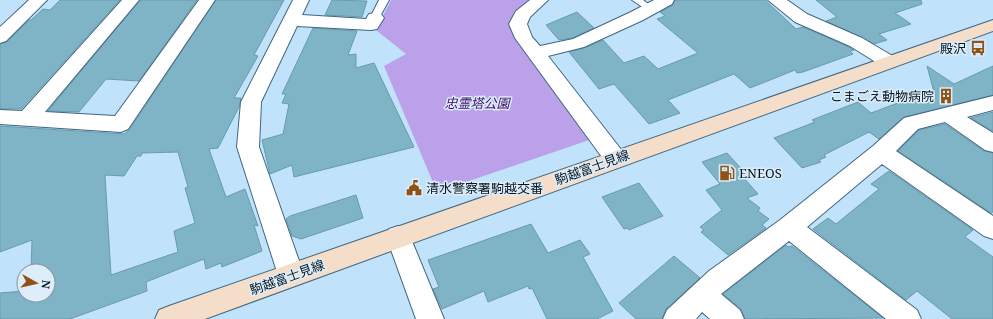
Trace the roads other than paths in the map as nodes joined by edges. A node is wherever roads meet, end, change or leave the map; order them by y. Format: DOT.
graph roads {
  1 [pos="39,0"];
  2 [pos="130,0"];
  3 [pos="207,0"];
  4 [pos="301,0"];
  5 [pos="384,0"];
  6 [pos="540,0"];
  7 [pos="666,0"];
  8 [pos="776,0"];
  9 [pos="643,4"];
  10 [pos="376,18"];
  11 [pos="290,20"];
  12 [pos="993,25"];
  13 [pos="0,37"];
  14 [pos="535,53"];
  15 [pos="889,62"];
  16 [pos="993,103"];
  17 [pos="948,114"];
  18 [pos="0,117"];
  19 [pos="28,118"];
  20 [pos="993,144"];
  21 [pos="881,152"];
  22 [pos="615,158"];
  23 [pos="789,227"];
  24 [pos="993,229"];
  25 [pos="398,236"];
  26 [pos="291,275"];
  27 [pos="702,295"];
  28 [pos="176,318"];
  29 [pos="430,319"];
  30 [pos="677,319"];
  31 [pos="730,319"];
  32 [pos="907,319"];
  1 -- 13 [label="street"];
  2 -- 19 [label="street"];
  3 -- 19 [label="street"];
  4 -- 11 [label="street"];
  5 -- 10 [label="lane"];
  6 -- 14 [label="street"];
  7 -- 9 [label="street"];
  8 -- 15 [label="street"];
  9 -- 14 [label="street"];
  10 -- 11 [label="street"];
  11 -- 26 [label="street"];
  12 -- 15 [label="main road, 駒越富士見線"];
  14 -- 22 [label="street"];
  15 -- 22 [label="main road, 駒越富士見線"];
  16 -- 17 [label="street"];
  17 -- 20 [label="street"];
  17 -- 21 [label="street"];
  18 -- 19 [label="street"];
  21 -- 23 [label="street"];
  21 -- 24 [label="street"];
  22 -- 25 [label="main road, 駒越富士見線"];
  23 -- 27 [label="street"];
  23 -- 32 [label="street"];
  25 -- 26 [label="main road, 駒越富士見線"];
  25 -- 29 [label="street"];
  26 -- 28 [label="main road, 駒越富士見線"];
  27 -- 30 [label="street"];
  27 -- 31 [label="street"];
}
